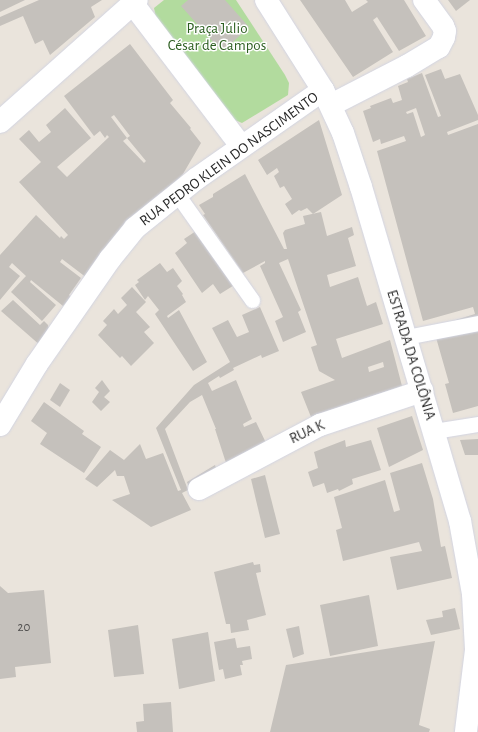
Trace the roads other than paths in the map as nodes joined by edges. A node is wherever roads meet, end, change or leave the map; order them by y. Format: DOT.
graph roads {
  1 [pos="266,0"];
  2 [pos="424,0"];
  3 [pos="135,2"];
  4 [pos="327,98"];
  5 [pos="0,122"];
  6 [pos="241,146"];
  7 [pos="177,194"];
  8 [pos="252,300"];
  9 [pos="478,323"];
  10 [pos="406,337"];
  11 [pos="422,391"];
  12 [pos="478,424"];
  13 [pos="0,425"];
  14 [pos="434,431"];
  15 [pos="199,489"];
  16 [pos="466,732"];
  1 -- 4 [label="street, ESTRADA DA COLÔNIA"];
  2 -- 4 [label="street, RUA PEDRO KLEIN DO NASCIMENTO"];
  3 -- 5 [label="street"];
  3 -- 6 [label="street"];
  4 -- 6 [label="street, RUA PEDRO KLEIN DO NASCIMENTO"];
  4 -- 10 [label="street, ESTRADA DA COLÔNIA"];
  6 -- 7 [label="street, RUA PEDRO KLEIN DO NASCIMENTO"];
  7 -- 8 [label="lane"];
  7 -- 13 [label="street, RUA PEDRO KLEIN DO NASCIMENTO"];
  9 -- 10 [label="lane"];
  10 -- 11 [label="street, ESTRADA DA COLÔNIA"];
  11 -- 14 [label="street, ESTRADA DA COLÔNIA"];
  11 -- 15 [label="street, RUA K"];
  12 -- 14 [label="lane"];
  14 -- 16 [label="street, ESTRADA DA COLÔNIA"];
}
